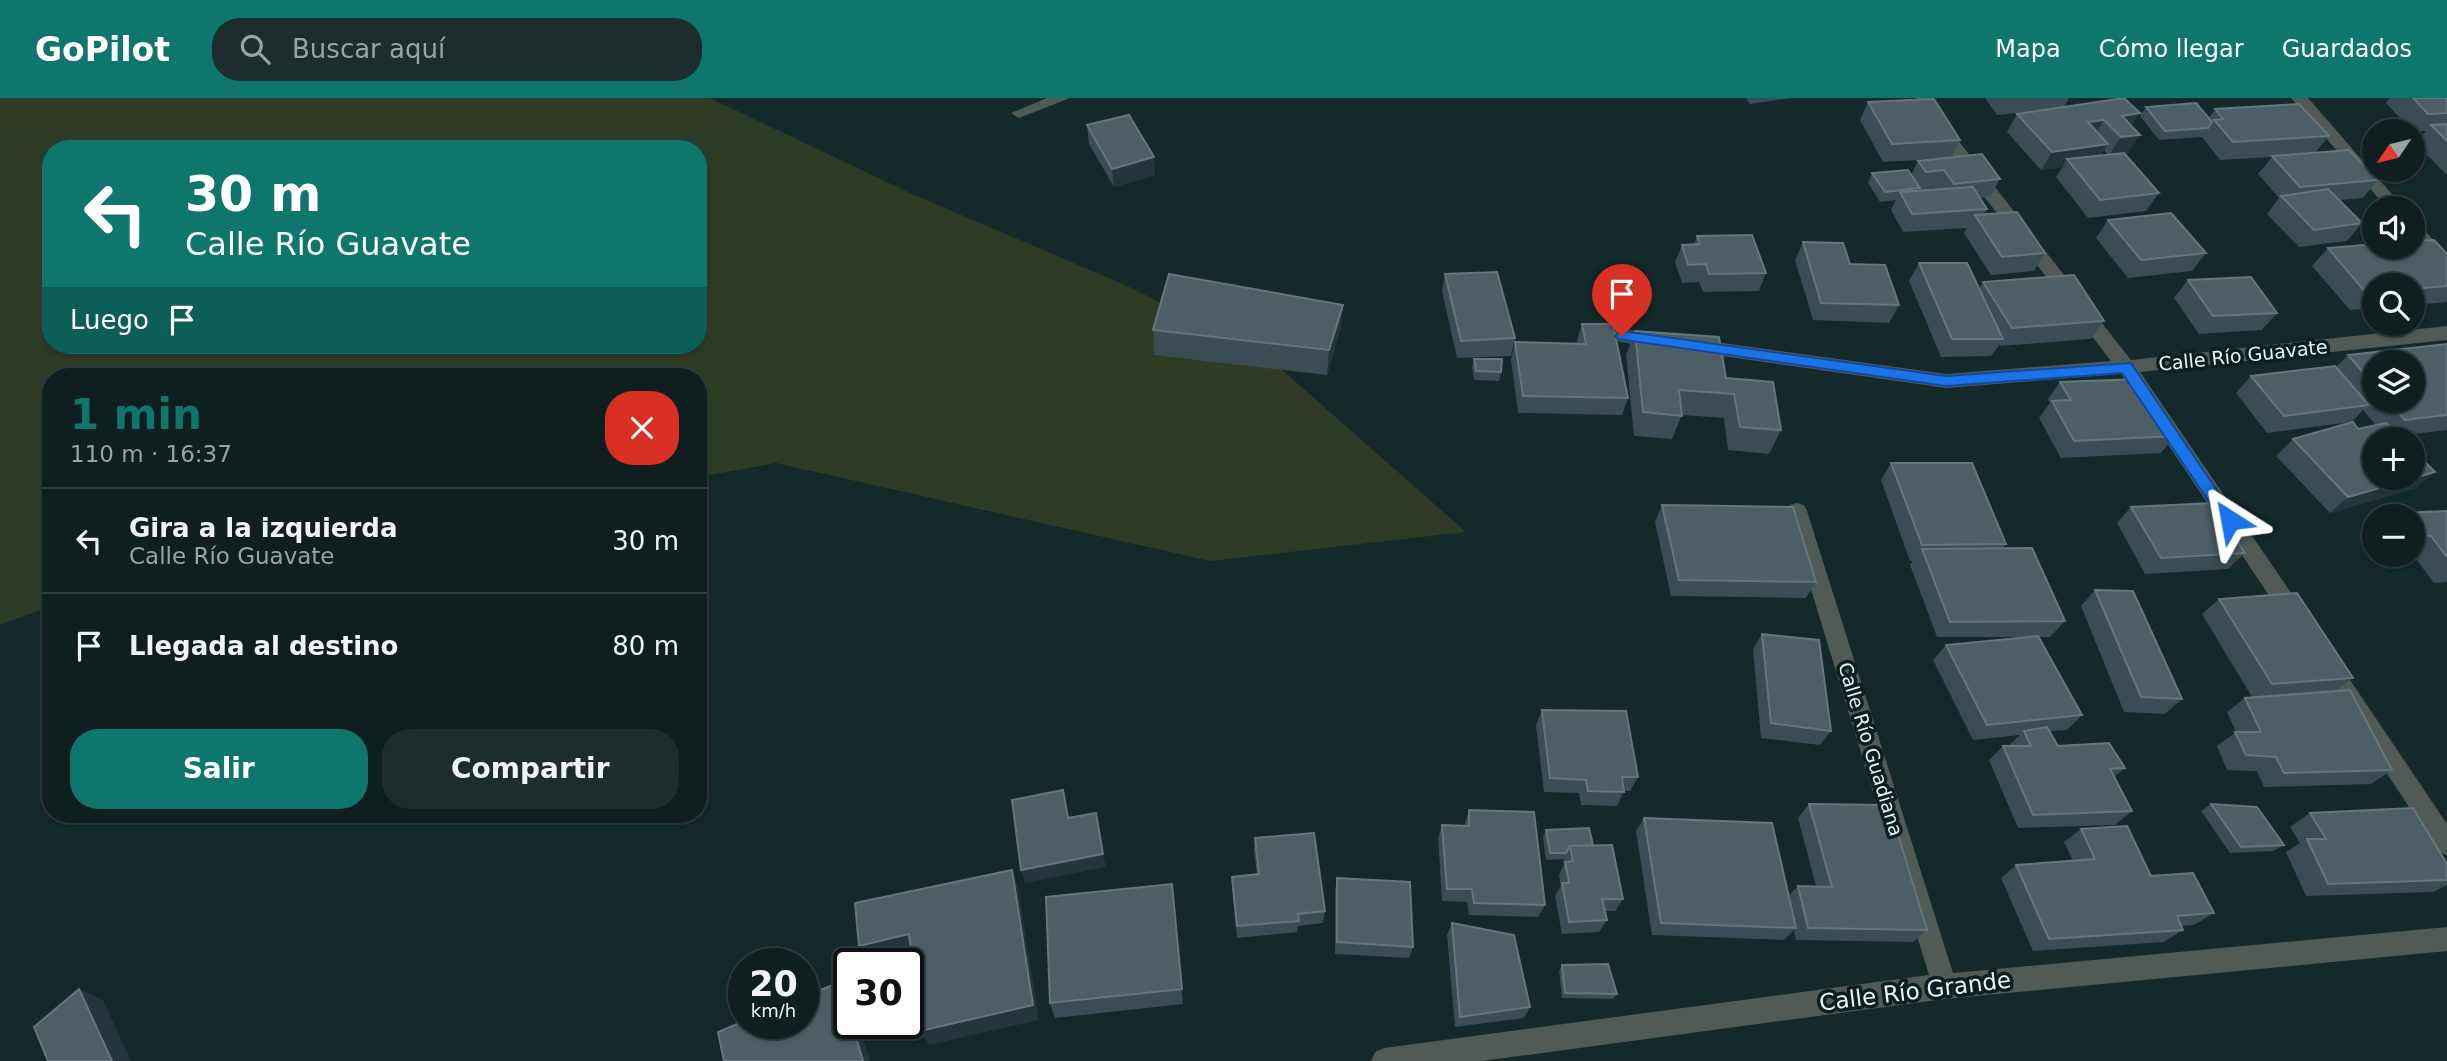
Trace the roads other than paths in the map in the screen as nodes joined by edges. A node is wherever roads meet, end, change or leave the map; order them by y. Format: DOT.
graph roads {
  1 [pos="1062,98"];
  2 [pos="1924,98"];
  3 [pos="2299,98"];
  4 [pos="1019,113"];
  5 [pos="2385,196"];
  6 [pos="2425,242"];
  7 [pos="2447,267"];
  8 [pos="2447,333"];
  9 [pos="1622,336"];
  10 [pos="2126,367"];
  11 [pos="1797,512"];
  12 [pos="2304,630"];
  13 [pos="2318,652"];
  14 [pos="2447,844"];
  15 [pos="2447,939"];
  16 [pos="1945,986"];
  17 [pos="1384,1061"];
  1 -- 4 [label="street"];
  2 -- 10 [label="street"];
  3 -- 5 [label="street"];
  6 -- 7 [label="street"];
  8 -- 10 [label="street, Calle Río Guavate"];
  9 -- 10 [label="street, Calle Río Guavate"];
  10 -- 12 [label="street"];
  11 -- 16 [label="street, Calle Río Guadiana"];
  13 -- 14 [label="street"];
  15 -- 16 [label="street, Calle Río Grande"];
  16 -- 17 [label="street, Calle Río Grande"];
}
